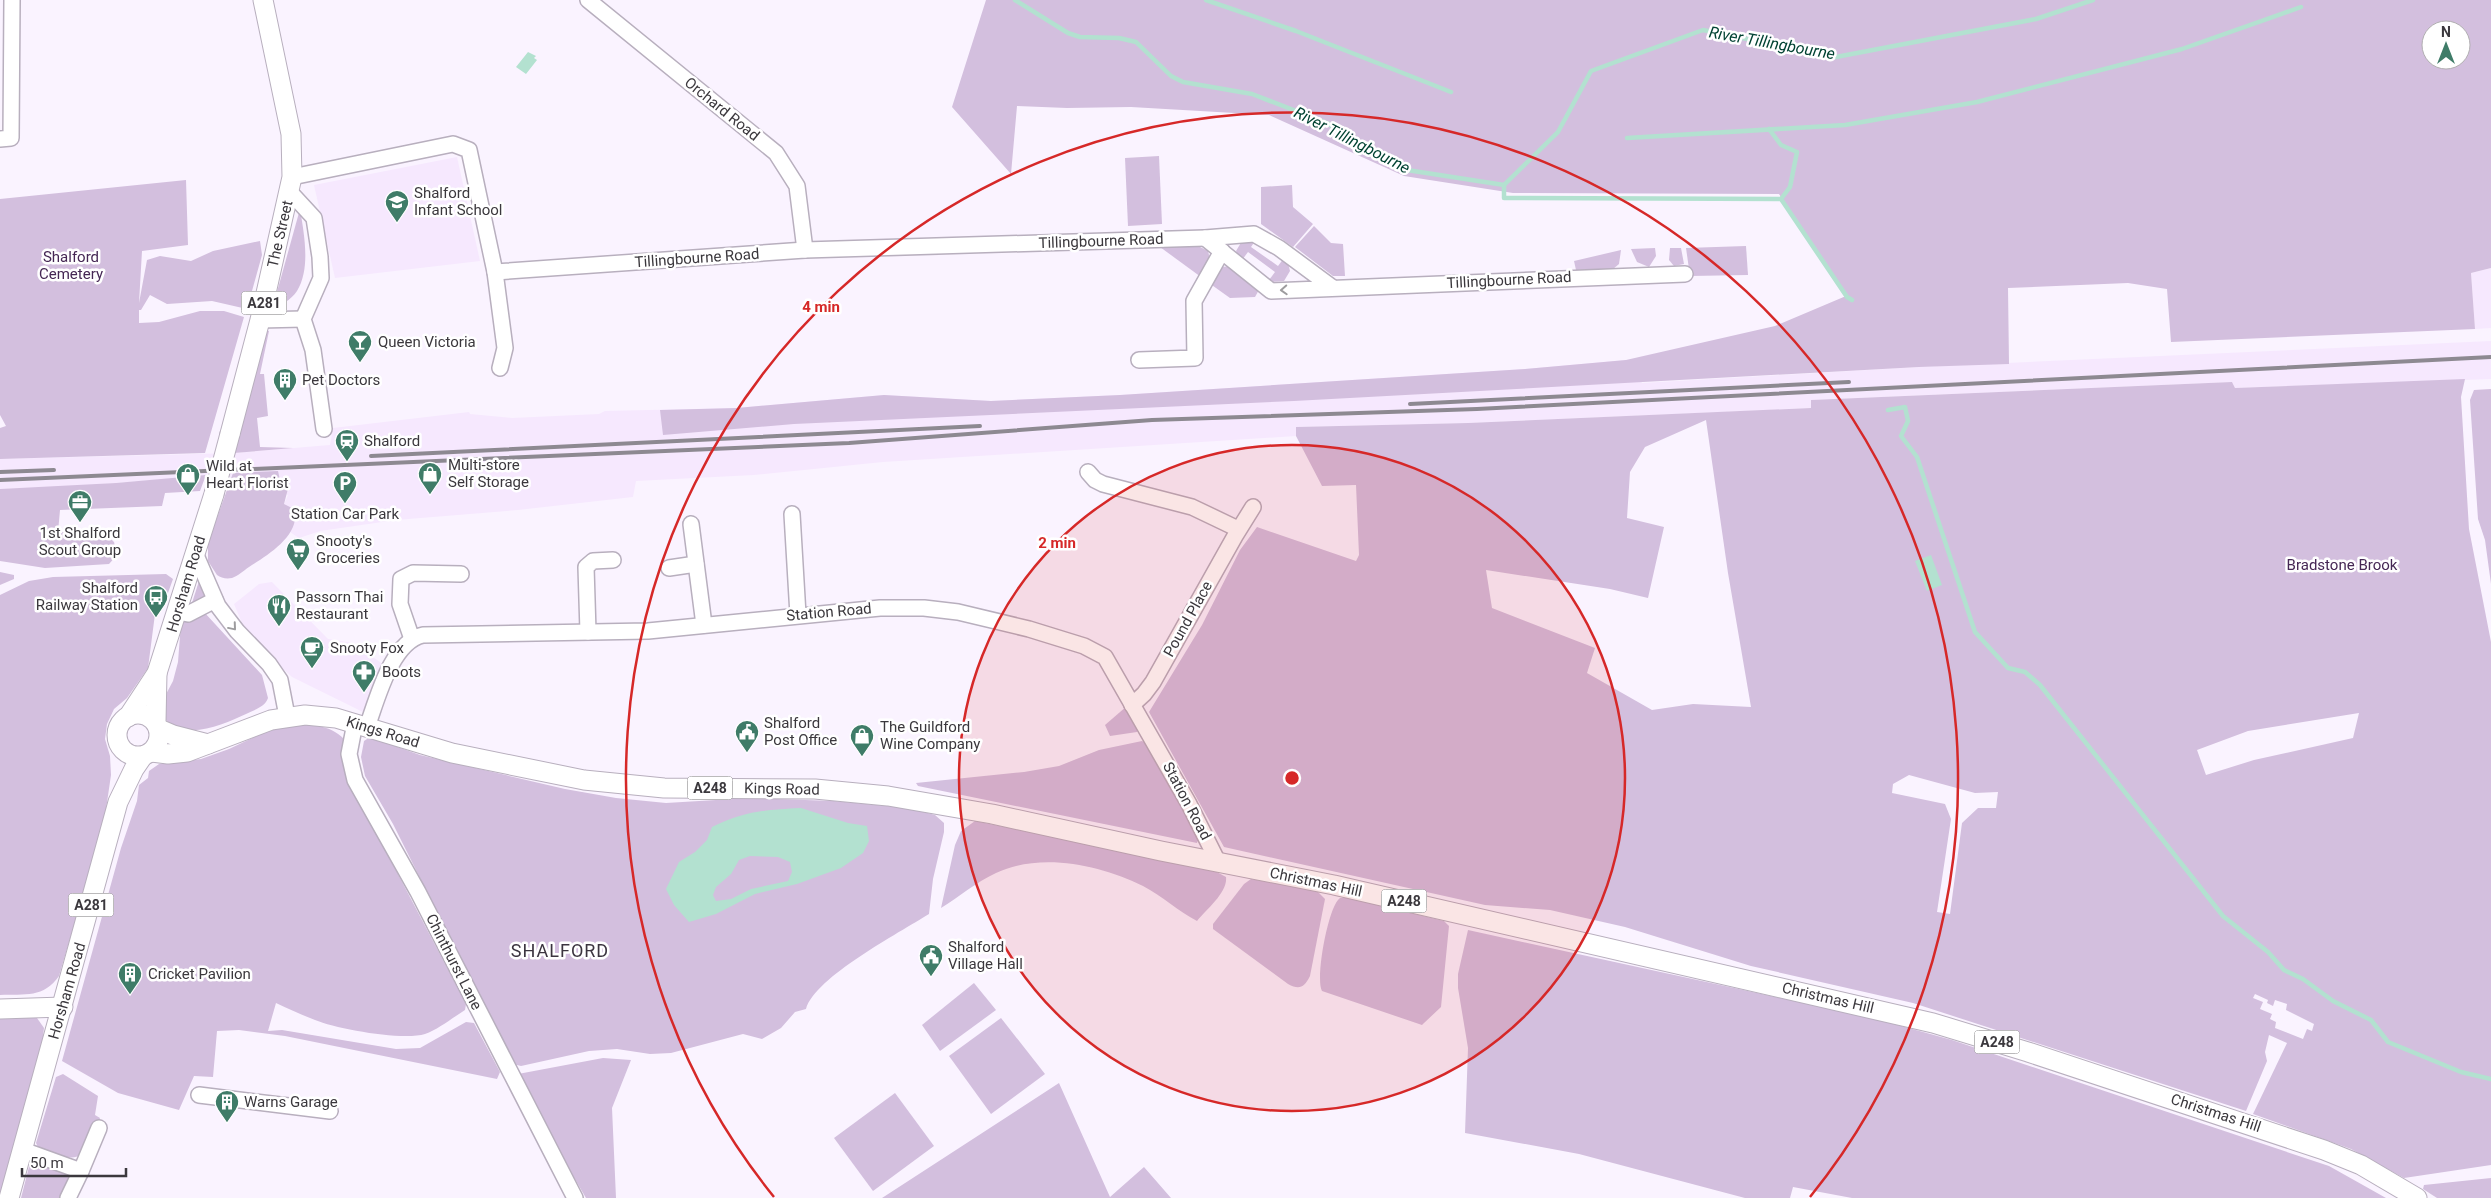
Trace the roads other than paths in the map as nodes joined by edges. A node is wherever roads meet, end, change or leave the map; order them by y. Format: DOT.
graph roads {
  1 [pos="12,0"];
  2 [pos="263,0"];
  3 [pos="588,0"];
  4 [pos="0,139"];
  5 [pos="291,185"];
  6 [pos="1205,238"];
  7 [pos="805,250"];
  8 [pos="1222,252"];
  9 [pos="495,272"];
  10 [pos="1685,274"];
  11 [pos="1332,288"];
  12 [pos="303,319"];
  13 [pos="260,320"];
  14 [pos="1140,360"];
  15 [pos="500,368"];
  16 [pos="324,429"];
  17 [pos="1088,472"];
  18 [pos="214,494"];
  19 [pos="1254,508"];
  20 [pos="792,514"];
  21 [pos="691,524"];
  22 [pos="1238,530"];
  23 [pos="195,553"];
  24 [pos="613,560"];
  25 [pos="696,564"];
  26 [pos="669,568"];
  27 [pos="461,574"];
  28 [pos="216,600"];
  29 [pos="178,612"];
  30 [pos="798,615"];
  31 [pos="704,625"];
  32 [pos="588,632"];
  33 [pos="412,639"];
  34 [pos="158,673"];
  35 [pos="1132,705"];
  36 [pos="128,716"];
  37 [pos="288,716"];
  38 [pos="361,725"];
  39 [pos="157,726"];
  40 [pos="118,742"];
  41 [pos="208,744"];
  42 [pos="147,754"];
  43 [pos="118,802"];
  44 [pos="1218,862"];
  45 [pos="63,1007"];
  46 [pos="0,1009"];
  47 [pos="199,1095"];
  48 [pos="330,1111"];
  49 [pos="99,1128"];
  50 [pos="23,1150"];
  51 [pos="81,1171"];
  52 [pos="9,1198"];
  53 [pos="68,1198"];
  54 [pos="575,1198"];
  55 [pos="2417,1198"];
  1 -- 4 [label="street"];
  2 -- 5 [label="main road, The Street / A281"];
  3 -- 7 [label="street, Orchard Road"];
  5 -- 9 [label="street"];
  5 -- 12 [label="street"];
  5 -- 13 [label="main road, The Street / A281"];
  6 -- 7 [label="street, Tillingbourne Road"];
  6 -- 8 [label="street, Tillingbourne Road"];
  6 -- 11 [label="street, Tillingbourne Road"];
  7 -- 9 [label="street, Tillingbourne Road"];
  11 -- 8 [label="street, Tillingbourne Road, one-way"];
  8 -- 14 [label="street"];
  9 -- 15 [label="street"];
  10 -- 11 [label="street, Tillingbourne Road"];
  12 -- 13 [label="street"];
  12 -- 16 [label="street"];
  13 -- 18 [label="main road, The Street / A281, bridge"];
  17 -- 22 [label="street"];
  18 -- 23 [label="main road, Horsham Road / A281"];
  19 -- 22 [label="street, Pound Place"];
  20 -- 30 [label="street"];
  21 -- 25 [label="street"];
  22 -- 35 [label="street, Pound Place"];
  23 -- 28 [label="street"];
  23 -- 29 [label="main road, Horsham Road / A281"];
  24 -- 32 [label="street"];
  25 -- 26 [label="street"];
  25 -- 31 [label="street"];
  27 -- 33 [label="street"];
  28 -- 29 [label="street"];
  28 -- 37 [label="street, one-way"];
  29 -- 34 [label="main road, Horsham Road / A281"];
  30 -- 31 [label="street, Station Road"];
  30 -- 35 [label="street, Station Road"];
  31 -- 32 [label="street, Station Road"];
  32 -- 33 [label="street, Station Road"];
  33 -- 38 [label="street"];
  34 -- 36 [label="main road, Horsham Road / A281"];
  34 -- 39 [label="main road, Horsham Road / A281"];
  35 -- 44 [label="street, Station Road"];
  36 -- 39 [label="main road"];
  36 -- 40 [label="main road"];
  37 -- 38 [label="main road, Kings Road / A248"];
  37 -- 41 [label="main road, Kings Road / A248"];
  38 -- 44 [label="main road, Kings Road / A248"];
  38 -- 54 [label="street, Chinthurst Lane"];
  39 -- 41 [label="main road"];
  39 -- 42 [label="main road"];
  40 -- 42 [label="main road"];
  40 -- 43 [label="main road, Horsham Road / A281"];
  41 -- 42 [label="main road, Kings Road / A248"];
  42 -- 43 [label="main road, Horsham Road / A281"];
  43 -- 45 [label="main road, Horsham Road / A281"];
  44 -- 55 [label="main road, Christmas Hill / A248"];
  45 -- 46 [label="main road"];
  45 -- 50 [label="main road, Horsham Road / A281"];
  47 -- 48 [label="street"];
  49 -- 51 [label="street"];
  50 -- 51 [label="street"];
  50 -- 52 [label="main road, Horsham Road / A281"];
  51 -- 53 [label="street"];
}
